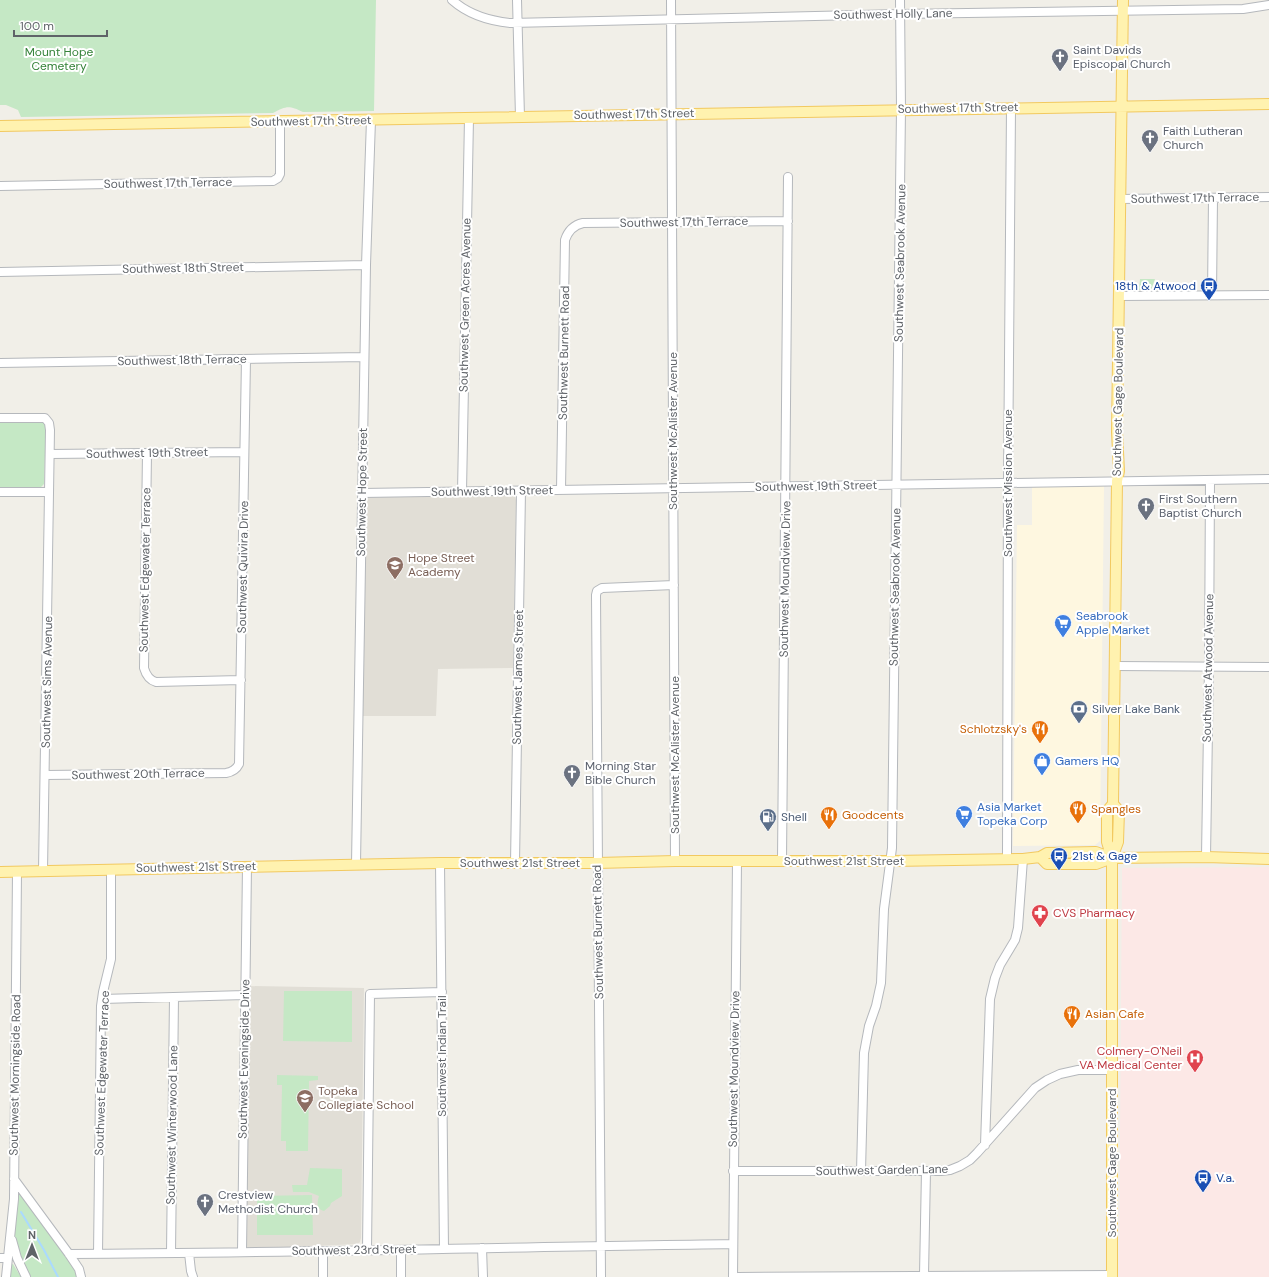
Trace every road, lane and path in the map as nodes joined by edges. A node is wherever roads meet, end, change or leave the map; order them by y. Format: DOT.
graph roads {
  1 [pos="452,0"];
  2 [pos="517,0"];
  3 [pos="671,0"];
  4 [pos="900,0"];
  5 [pos="1123,5"];
  6 [pos="1269,5"];
  7 [pos="900,14"];
  8 [pos="671,19"];
  9 [pos="517,22"];
  10 [pos="1269,104"];
  11 [pos="1122,106"];
  12 [pos="1011,108"];
  13 [pos="901,110"];
  14 [pos="672,114"];
  15 [pos="520,117"];
  16 [pos="469,118"];
  17 [pos="371,120"];
  18 [pos="280,121"];
  19 [pos="0,126"];
  20 [pos="788,177"];
  21 [pos="0,186"];
  22 [pos="1269,197"];
  23 [pos="1213,198"];
  24 [pos="1120,199"];
  25 [pos="788,220"];
  26 [pos="672,222"];
  27 [pos="581,223"];
  28 [pos="366,265"];
  29 [pos="0,272"];
  30 [pos="1269,294"];
  31 [pos="1212,295"];
  32 [pos="1119,296"];
  33 [pos="364,357"];
  34 [pos="246,359"];
  35 [pos="0,363"];
  36 [pos="0,418"];
  37 [pos="244,452"];
  38 [pos="147,453"];
  39 [pos="50,454"];
  40 [pos="1269,479"];
  41 [pos="1210,480"];
  42 [pos="1117,481"];
  43 [pos="1008,483"];
  44 [pos="896,485"];
  45 [pos="786,486"];
  46 [pos="673,488"];
  47 [pos="561,490"];
  48 [pos="521,491"];
  49 [pos="0,492"];
  50 [pos="49,492"];
  51 [pos="462,492"];
  52 [pos="362,493"];
  53 [pos="674,585"];
  54 [pos="1115,666"];
  55 [pos="1209,666"];
  56 [pos="1269,667"];
  57 [pos="241,680"];
  58 [pos="231,772"];
  59 [pos="45,776"];
  60 [pos="1206,857"];
  61 [pos="1112,858"];
  62 [pos="1006,859"];
  63 [pos="1023,859"];
  64 [pos="1269,859"];
  65 [pos="675,861"];
  66 [pos="737,861"];
  67 [pos="782,861"];
  68 [pos="891,861"];
  69 [pos="440,863"];
  70 [pos="515,863"];
  71 [pos="597,863"];
  72 [pos="356,864"];
  73 [pos="247,866"];
  74 [pos="111,869"];
  75 [pos="43,871"];
  76 [pos="0,872"];
  77 [pos="17,872"];
  78 [pos="442,992"];
  79 [pos="245,995"];
  80 [pos="174,997"];
  81 [pos="102,999"];
  82 [pos="1112,1070"];
  83 [pos="985,1145"];
  84 [pos="733,1171"];
  85 [pos="861,1171"];
  86 [pos="926,1171"];
  87 [pos="14,1179"];
  88 [pos="10,1236"];
  89 [pos="733,1244"];
  90 [pos="600,1246"];
  91 [pos="482,1248"];
  92 [pos="444,1249"];
  93 [pos="368,1250"];
  94 [pos="401,1250"];
  95 [pos="323,1251"];
  96 [pos="242,1252"];
  97 [pos="171,1253"];
  98 [pos="189,1253"];
  99 [pos="70,1254"];
  100 [pos="98,1254"];
  101 [pos="4,1258"];
  102 [pos="919,1276"];
  103 [pos="943,1276"];
  104 [pos="1025,1276"];
  105 [pos="1112,1276"];
  106 [pos="6,1277"];
  107 [pos="26,1277"];
  108 [pos="81,1277"];
  109 [pos="193,1277"];
  110 [pos="323,1277"];
  111 [pos="401,1277"];
  112 [pos="482,1277"];
  113 [pos="600,1277"];
  114 [pos="733,1277"];
  115 [pos="738,1277"];
  116 [pos="819,1277"];
  1 -- 9 [label="street"];
  2 -- 9 [label="street"];
  3 -- 8 [label="street, Southwest McAlister Avenue"];
  4 -- 7 [label="street, Southwest Seabrook Avenue"];
  5 -- 6 [label="street, Southwest Holly Lane"];
  5 -- 7 [label="street, Southwest Holly Lane"];
  5 -- 11 [label="main road, Southwest Gage Boulevard"];
  7 -- 8 [label="street, Southwest Holly Lane"];
  7 -- 13 [label="street, Southwest Seabrook Avenue"];
  8 -- 9 [label="street, Southwest Holly Lane"];
  8 -- 14 [label="street, Southwest McAlister Avenue"];
  9 -- 15 [label="street"];
  10 -- 11 [label="main road, Southwest 17th Street"];
  11 -- 12 [label="main road, Southwest 17th Street"];
  11 -- 24 [label="main road, Southwest Gage Boulevard"];
  12 -- 13 [label="main road, Southwest 17th Street"];
  12 -- 43 [label="street, Southwest Mission Avenue"];
  13 -- 14 [label="main road, Southwest 17th Street"];
  13 -- 44 [label="street, Southwest Seabrook Avenue"];
  14 -- 15 [label="main road, Southwest 17th Street"];
  14 -- 26 [label="street, Southwest McAlister Avenue"];
  15 -- 16 [label="main road, Southwest 17th Street"];
  16 -- 17 [label="main road, Southwest 17th Street"];
  16 -- 51 [label="street, Southwest Green Acres Avenue"];
  17 -- 18 [label="main road, Southwest 17th Street"];
  17 -- 28 [label="street, Southwest Hope Street"];
  18 -- 19 [label="main road, Southwest 17th Street"];
  18 -- 21 [label="street, Southwest 17th Terrace"];
  20 -- 25 [label="street, Southwest Moundview Drive"];
  22 -- 23 [label="street, Southwest 17th Terrace"];
  23 -- 24 [label="street, Southwest 17th Terrace"];
  23 -- 31 [label="street"];
  24 -- 32 [label="main road, Southwest Gage Boulevard"];
  25 -- 26 [label="street, Southwest 17th Terrace"];
  25 -- 45 [label="street, Southwest Moundview Drive"];
  26 -- 27 [label="street, Southwest 17th Terrace"];
  26 -- 46 [label="street, Southwest McAlister Avenue"];
  27 -- 47 [label="street, Southwest Burnett Road"];
  28 -- 29 [label="street, Southwest 18th Street"];
  28 -- 33 [label="street, Southwest Hope Street"];
  30 -- 31 [label="street"];
  31 -- 32 [label="street"];
  32 -- 42 [label="main road, Southwest Gage Boulevard"];
  33 -- 34 [label="street, Southwest 18th Terrace"];
  33 -- 52 [label="street, Southwest Hope Street"];
  34 -- 35 [label="street, Southwest 18th Terrace"];
  34 -- 37 [label="street, Southwest Quivira Drive"];
  36 -- 39 [label="street, Southwest Sims Avenue"];
  37 -- 38 [label="street, Southwest 19th Street"];
  37 -- 57 [label="street, Southwest Quivira Drive"];
  38 -- 39 [label="street, Southwest 19th Street"];
  38 -- 57 [label="street, Southwest Edgewater Terrace"];
  39 -- 50 [label="street, Southwest Sims Avenue"];
  40 -- 41 [label="street, Southwest 19th Street"];
  41 -- 42 [label="street, Southwest 19th Street"];
  41 -- 55 [label="street, Southwest Atwood Avenue"];
  42 -- 43 [label="street, Southwest 19th Street"];
  42 -- 54 [label="main road, Southwest Gage Boulevard"];
  43 -- 44 [label="street, Southwest 19th Street"];
  43 -- 62 [label="street, Southwest Mission Avenue"];
  44 -- 45 [label="street, Southwest 19th Street"];
  44 -- 68 [label="street, Southwest Seabrook Avenue"];
  45 -- 46 [label="street, Southwest 19th Street"];
  45 -- 67 [label="street, Southwest Moundview Drive"];
  46 -- 47 [label="street, Southwest 19th Street"];
  46 -- 53 [label="street, Southwest McAlister Avenue"];
  47 -- 48 [label="street, Southwest 19th Street"];
  48 -- 51 [label="street, Southwest 19th Street"];
  48 -- 70 [label="street, Southwest James Street"];
  49 -- 50 [label="street"];
  50 -- 59 [label="street, Southwest Sims Avenue"];
  51 -- 52 [label="street, Southwest 19th Street"];
  52 -- 72 [label="street, Southwest Hope Street"];
  53 -- 65 [label="street, Southwest McAlister Avenue"];
  53 -- 71 [label="street, Southwest Burnett Road"];
  54 -- 55 [label="street"];
  54 -- 61 [label="main road, Southwest Gage Boulevard"];
  55 -- 56 [label="street"];
  55 -- 60 [label="street, Southwest Atwood Avenue"];
  57 -- 58 [label="street, Southwest Quivira Drive"];
  58 -- 59 [label="street, Southwest 20th Terrace"];
  59 -- 75 [label="street, Southwest Sims Avenue"];
  60 -- 61 [label="main road, Southwest 21st Street"];
  60 -- 64 [label="main road, Southwest 21st Street"];
  61 -- 63 [label="main road, Southwest 21st Street"];
  61 -- 82 [label="main road, Southwest Gage Boulevard"];
  62 -- 63 [label="main road, Southwest 21st Street"];
  62 -- 68 [label="main road, Southwest 21st Street"];
  63 -- 83 [label="street"];
  65 -- 66 [label="main road, Southwest 21st Street"];
  65 -- 71 [label="main road, Southwest 21st Street"];
  66 -- 67 [label="main road, Southwest 21st Street"];
  66 -- 84 [label="street, Southwest Moundview Drive"];
  67 -- 68 [label="main road, Southwest 21st Street"];
  68 -- 85 [label="street, Southwest Seabrook Avenue"];
  69 -- 70 [label="main road, Southwest 21st Street"];
  69 -- 72 [label="main road, Southwest 21st Street"];
  69 -- 78 [label="street, Southwest Indian Trail"];
  70 -- 71 [label="main road, Southwest 21st Street"];
  71 -- 90 [label="street, Southwest Burnett Road"];
  72 -- 73 [label="main road, Southwest 21st Street"];
  73 -- 74 [label="main road, Southwest 21st Street"];
  73 -- 79 [label="street, Southwest Eveningside Drive"];
  74 -- 75 [label="main road, Southwest 21st Street"];
  74 -- 81 [label="street, Southwest Edgewater Terrace"];
  75 -- 77 [label="main road, Southwest 21st Street"];
  76 -- 77 [label="main road, Southwest 21st Street"];
  77 -- 87 [label="street, Southwest Morningside Road"];
  78 -- 92 [label="street, Southwest Indian Trail"];
  78 -- 93 [label="street"];
  79 -- 80 [label="street"];
  79 -- 96 [label="street, Southwest Eveningside Drive"];
  80 -- 81 [label="street"];
  80 -- 97 [label="street, Southwest Winterwood Lane"];
  81 -- 100 [label="street, Southwest Edgewater Terrace"];
  82 -- 83 [label="street, Southwest Garden Lane"];
  82 -- 105 [label="main road, Southwest Gage Boulevard"];
  83 -- 86 [label="street, Southwest Garden Lane"];
  84 -- 85 [label="street, Southwest Garden Lane"];
  84 -- 89 [label="street, Southwest Moundview Drive"];
  85 -- 86 [label="street, Southwest Garden Lane"];
  86 -- 102 [label="street"];
  87 -- 88 [label="street, Southwest Morningside Road"];
  87 -- 99 [label="street"];
  88 -- 101 [label="street, Southwest Morningside Road"];
  88 -- 107 [label="street"];
  89 -- 90 [label="street, Southwest 23rd Street"];
  89 -- 114 [label="street, Southwest Moundview Drive"];
  90 -- 91 [label="street, Southwest 23rd Street"];
  90 -- 113 [label="street, Southwest Burnett Road"];
  91 -- 92 [label="street, Southwest 23rd Street"];
  91 -- 112 [label="street"];
  92 -- 94 [label="street, Southwest 23rd Street"];
  93 -- 94 [label="street, Southwest 23rd Street"];
  93 -- 95 [label="street, Southwest 23rd Street"];
  94 -- 111 [label="street"];
  95 -- 96 [label="street, Southwest 23rd Street"];
  95 -- 110 [label="street"];
  96 -- 98 [label="street, Southwest 23rd Street"];
  97 -- 98 [label="street, Southwest 23rd Street"];
  97 -- 100 [label="street, Southwest 23rd Street"];
  98 -- 109 [label="street"];
  99 -- 100 [label="street, Southwest 23rd Street"];
  99 -- 108 [label="street"];
  101 -- 106 [label="street, Southwest Morningside Road"];
  102 -- 103 [label="street"];
  102 -- 116 [label="street"];
  103 -- 104 [label="street"];
  104 -- 105 [label="street"];
  115 -- 116 [label="street"];
}
